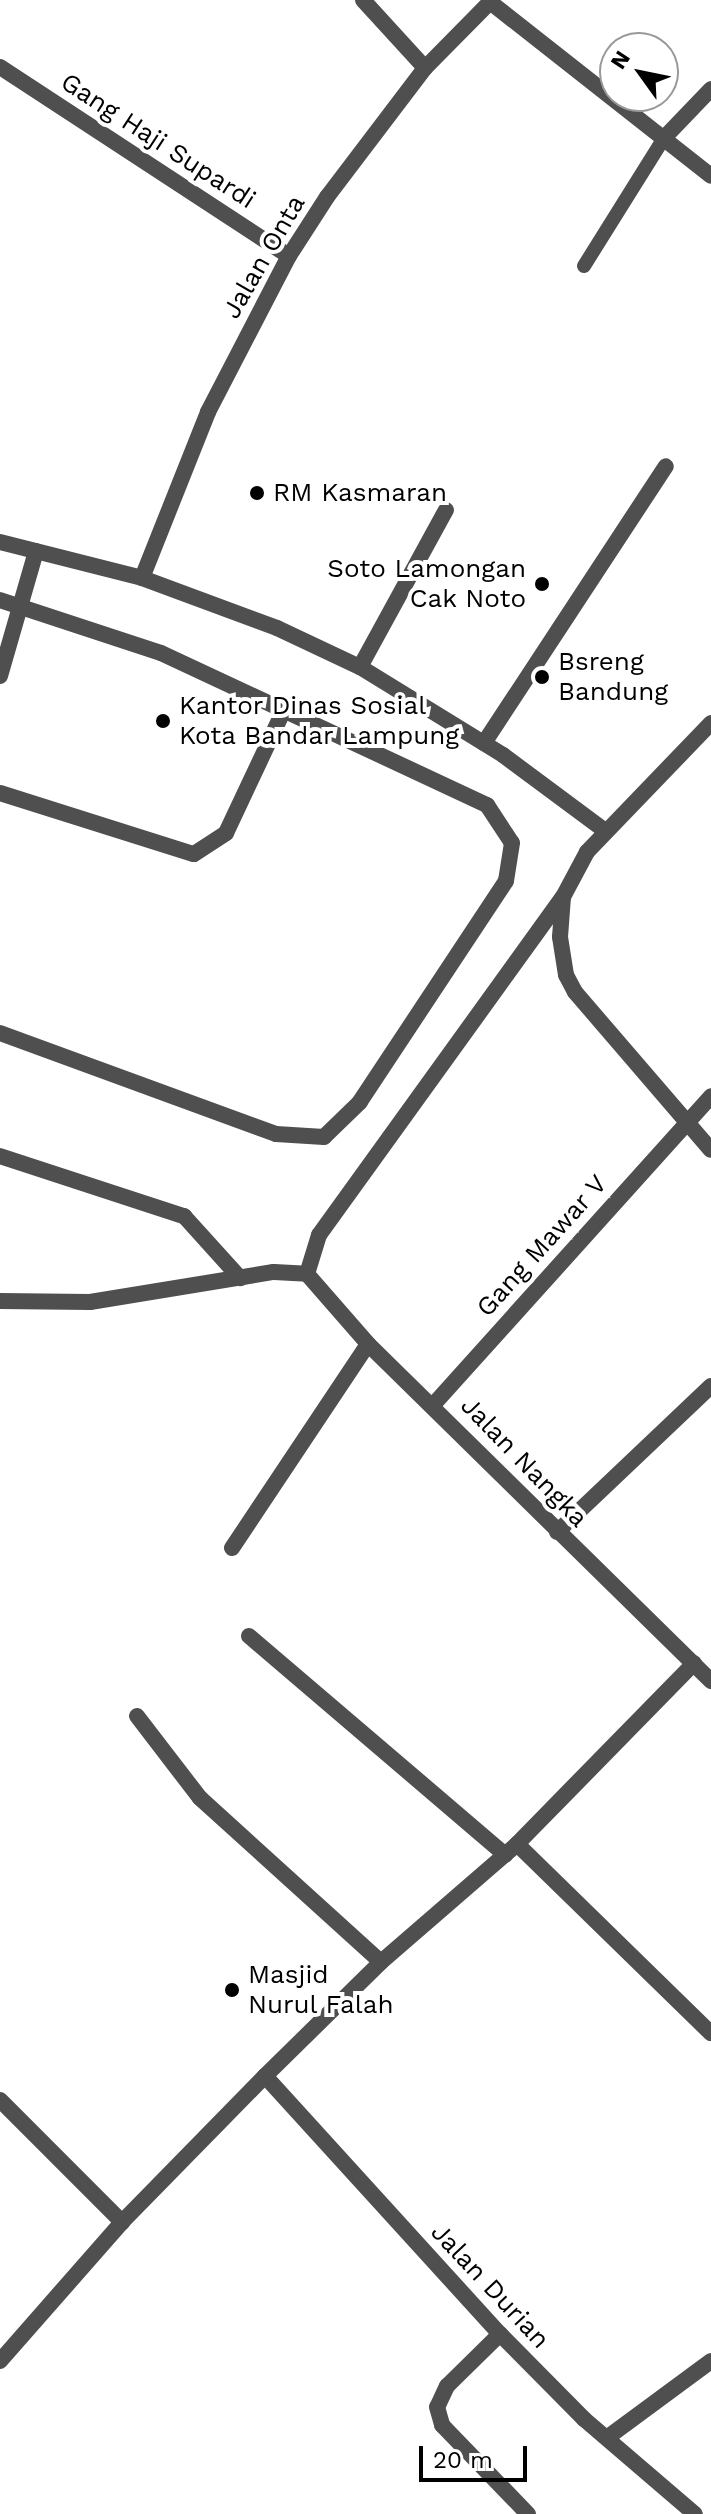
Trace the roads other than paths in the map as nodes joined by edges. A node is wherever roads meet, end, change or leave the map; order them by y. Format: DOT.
graph roads {
  1 [pos="363,0"];
  2 [pos="491,1"];
  3 [pos="0,67"];
  4 [pos="425,68"];
  5 [pos="711,89"];
  6 [pos="664,138"];
  7 [pos="711,176"];
  8 [pos="289,256"];
  9 [pos="584,266"];
  10 [pos="666,466"];
  11 [pos="446,510"];
  12 [pos="0,542"];
  13 [pos="36,551"];
  14 [pos="142,578"];
  15 [pos="0,600"];
  16 [pos="20,607"];
  17 [pos="360,667"];
  18 [pos="0,676"];
  19 [pos="284,710"];
  20 [pos="711,723"];
  21 [pos="484,743"];
  22 [pos="0,793"];
  23 [pos="604,830"];
  24 [pos="563,897"];
  25 [pos="0,1033"];
  26 [pos="711,1096"];
  27 [pos="685,1121"];
  28 [pos="711,1150"];
  29 [pos="0,1156"];
  30 [pos="307,1274"];
  31 [pos="240,1278"];
  32 [pos="0,1301"];
  33 [pos="368,1344"];
  34 [pos="711,1386"];
  35 [pos="434,1404"];
  36 [pos="557,1532"];
  37 [pos="232,1548"];
  38 [pos="249,1636"];
  39 [pos="694,1663"];
  40 [pos="711,1681"];
  41 [pos="137,1716"];
  42 [pos="511,1850"];
  43 [pos="381,1962"];
  44 [pos="711,2033"];
  45 [pos="265,2076"];
  46 [pos="0,2100"];
  47 [pos="122,2222"];
  48 [pos="500,2334"];
  49 [pos="3,2352"];
  50 [pos="711,2361"];
  51 [pos="608,2437"];
  52 [pos="528,2514"];
  53 [pos="695,2514"];
  1 -- 4 [label="street"];
  2 -- 4 [label="street, Jalan Onta"];
  2 -- 6 [label="street"];
  3 -- 8 [label="street, Gang Haji Supardi"];
  4 -- 8 [label="street, Jalan Onta"];
  5 -- 6 [label="street"];
  6 -- 7 [label="street"];
  6 -- 9 [label="lane"];
  8 -- 14 [label="street, Jalan Onta"];
  10 -- 21 [label="street"];
  11 -- 17 [label="street"];
  12 -- 13 [label="street"];
  13 -- 14 [label="street"];
  13 -- 16 [label="street"];
  14 -- 17 [label="street"];
  15 -- 16 [label="street"];
  16 -- 18 [label="street"];
  16 -- 19 [label="street"];
  17 -- 21 [label="street"];
  19 -- 22 [label="street"];
  19 -- 25 [label="street"];
  20 -- 23 [label="street"];
  21 -- 23 [label="street"];
  23 -- 24 [label="street"];
  24 -- 27 [label="street"];
  24 -- 30 [label="street"];
  26 -- 27 [label="street, Gang Mawar V"];
  27 -- 28 [label="street"];
  27 -- 35 [label="street, Gang Mawar V"];
  29 -- 31 [label="street"];
  30 -- 31 [label="street"];
  30 -- 33 [label="street, Jalan Nangka"];
  31 -- 32 [label="street"];
  33 -- 35 [label="street, Jalan Nangka"];
  33 -- 37 [label="street"];
  34 -- 36 [label="street"];
  35 -- 36 [label="street, Jalan Nangka"];
  36 -- 39 [label="street, Jalan Nangka"];
  38 -- 42 [label="street"];
  39 -- 40 [label="street, Jalan Nangka"];
  39 -- 42 [label="street"];
  41 -- 43 [label="street"];
  42 -- 43 [label="street"];
  42 -- 44 [label="street"];
  43 -- 45 [label="street"];
  45 -- 47 [label="street"];
  45 -- 48 [label="street, Jalan Durian"];
  46 -- 47 [label="street"];
  47 -- 49 [label="street"];
  48 -- 51 [label="street, Jalan Durian"];
  48 -- 52 [label="street"];
  50 -- 51 [label="street"];
  51 -- 53 [label="street, Jalan Durian"];
}
